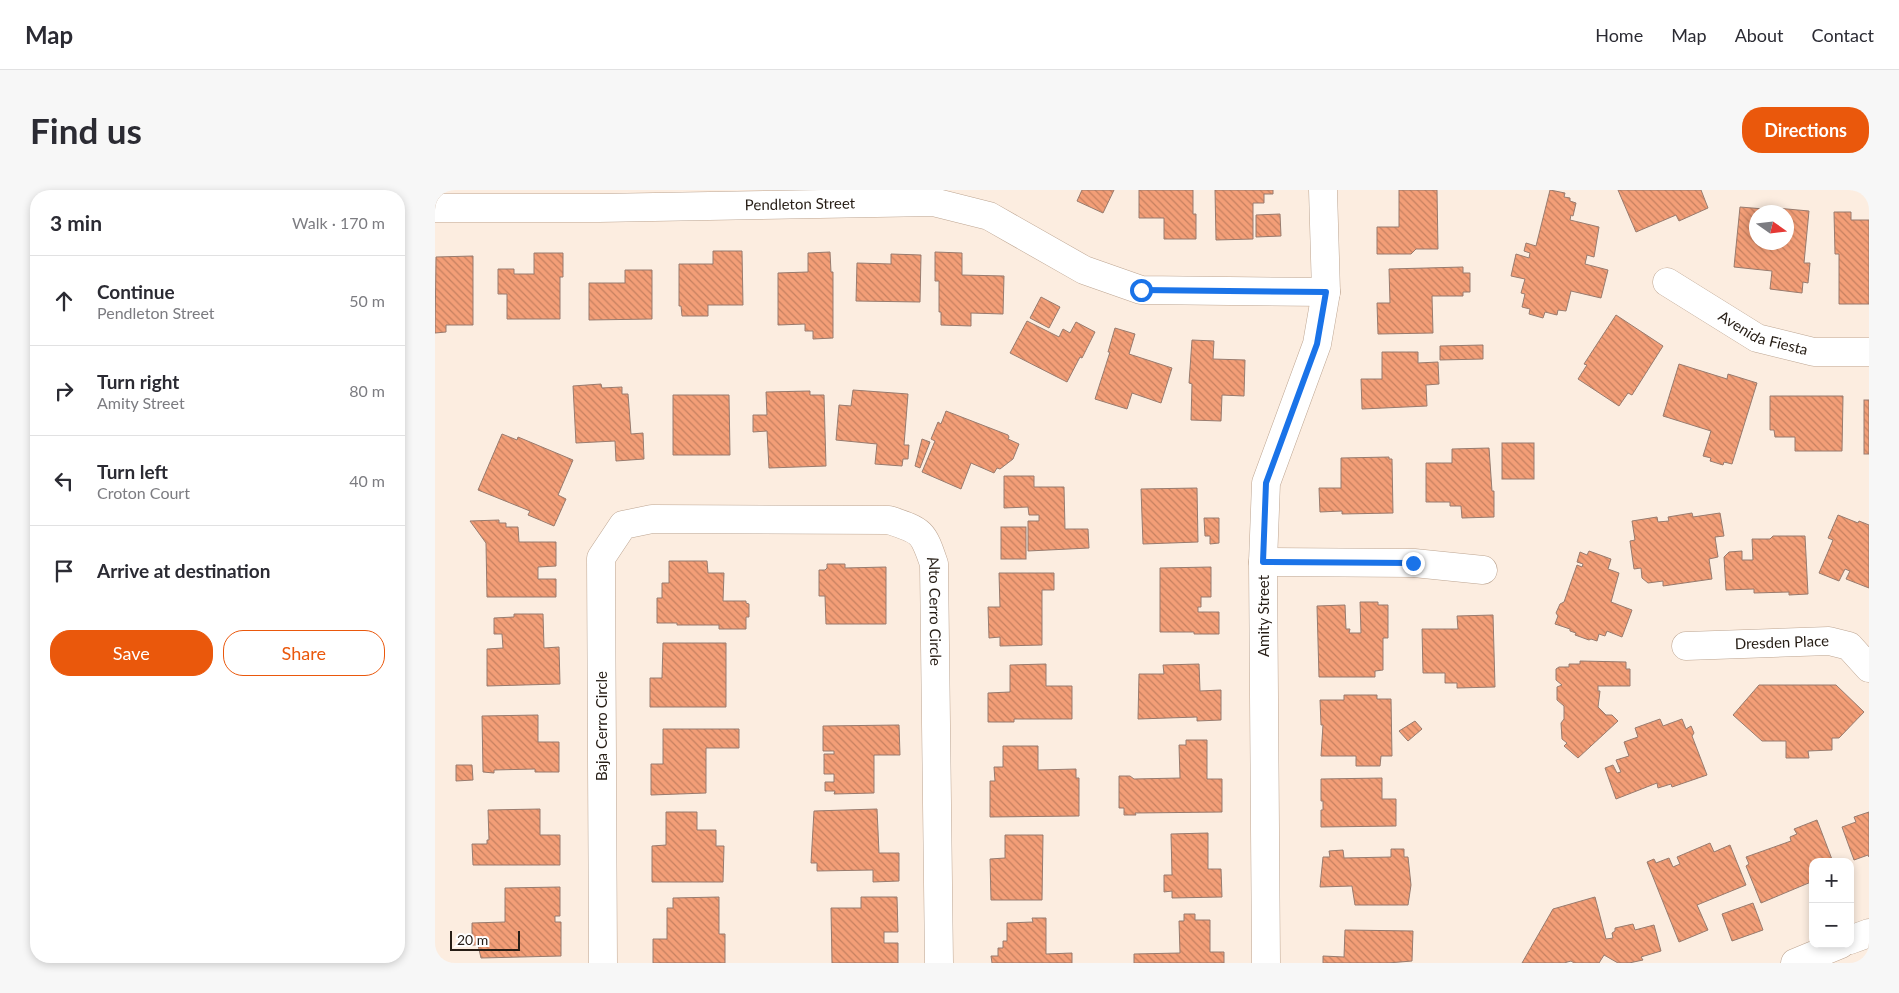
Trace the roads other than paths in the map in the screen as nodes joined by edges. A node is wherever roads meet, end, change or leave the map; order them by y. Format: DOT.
graph roads {
  1 [pos="1323,190"];
  2 [pos="435,208"];
  3 [pos="1667,282"];
  4 [pos="1326,292"];
  5 [pos="1869,352"];
  6 [pos="652,520"];
  7 [pos="1263,562"];
  8 [pos="1483,570"];
  9 [pos="1686,646"];
  10 [pos="1869,668"];
  11 [pos="1869,933"];
  12 [pos="1854,939"];
  13 [pos="1831,948"];
  14 [pos="603,963"];
  15 [pos="939,963"];
  16 [pos="1265,963"];
  17 [pos="1795,963"];
  1 -- 4 [label="street, Amity Street"];
  2 -- 4 [label="street, Pendleton Street"];
  3 -- 5 [label="street, Avenida Fiesta"];
  4 -- 7 [label="street, Amity Street"];
  6 -- 14 [label="street, Baja Cerro Circle"];
  6 -- 15 [label="street, Alto Cerro Circle"];
  7 -- 8 [label="street"];
  7 -- 16 [label="street, Amity Street"];
  9 -- 10 [label="street, Dresden Place"];
  11 -- 12 [label="street"];
  13 -- 17 [label="street"];
}
